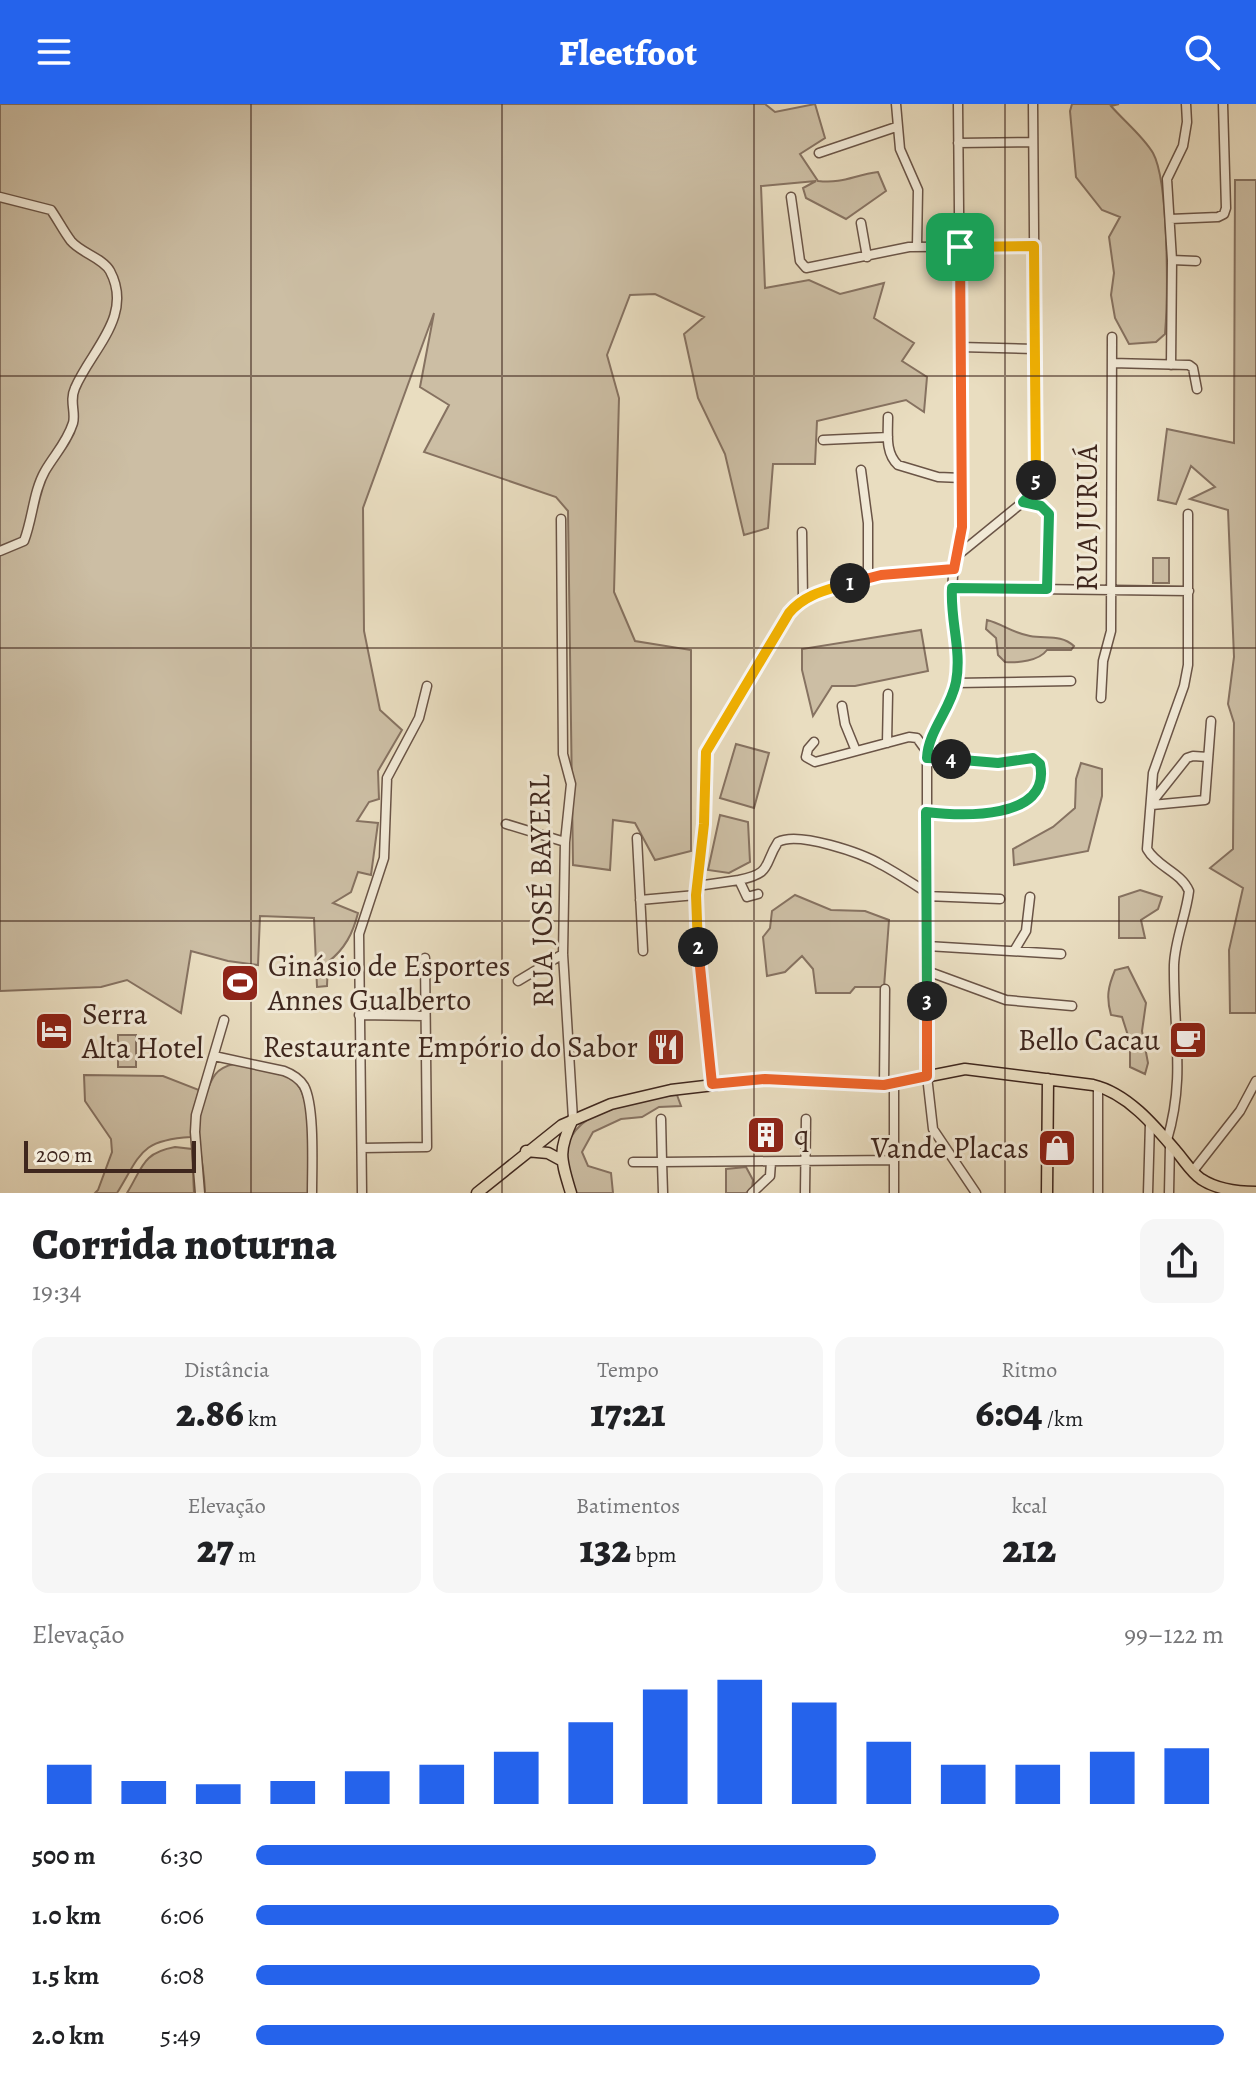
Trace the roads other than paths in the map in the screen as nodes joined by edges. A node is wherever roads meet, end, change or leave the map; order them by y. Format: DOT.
graph roads {
  1 [pos="896,104"];
  2 [pos="958,104"];
  3 [pos="1033,104"];
  4 [pos="1186,104"];
  5 [pos="1223,104"];
  6 [pos="896,127"];
  7 [pos="1033,142"];
  8 [pos="958,143"];
  9 [pos="819,153"];
  10 [pos="0,197"];
  11 [pos="791,197"];
  12 [pos="1170,219"];
  13 [pos="861,223"];
  14 [pos="917,246"];
  15 [pos="1034,246"];
  16 [pos="960,247"];
  17 [pos="867,257"];
  18 [pos="1172,260"];
  19 [pos="1196,261"];
  20 [pos="1112,337"];
  21 [pos="960,347"];
  22 [pos="1035,349"];
  23 [pos="1112,363"];
  24 [pos="1171,365"];
  25 [pos="1197,389"];
  26 [pos="888,417"];
  27 [pos="888,437"];
  28 [pos="823,440"];
  29 [pos="861,470"];
  30 [pos="962,478"];
  31 [pos="1023,502"];
  32 [pos="1188,514"];
  33 [pos="561,519"];
  34 [pos="802,532"];
  35 [pos="0,551"];
  36 [pos="957,555"];
  37 [pos="954,569"];
  38 [pos="868,578"];
  39 [pos="952,588"];
  40 [pos="1047,589"];
  41 [pos="1111,590"];
  42 [pos="1189,591"];
  43 [pos="803,599"];
  44 [pos="1071,681"];
  45 [pos="956,683"];
  46 [pos="427,686"];
  47 [pos="888,694"];
  48 [pos="1101,698"];
  49 [pos="842,706"];
  50 [pos="1211,721"];
  51 [pos="814,742"];
  52 [pos="887,743"];
  53 [pos="856,751"];
  54 [pos="927,755"];
  55 [pos="1208,757"];
  56 [pos="1152,804"];
  57 [pos="926,812"];
  58 [pos="506,824"];
  59 [pos="637,838"];
  60 [pos="565,842"];
  61 [pos="739,880"];
  62 [pos="696,890"];
  63 [pos="758,894"];
  64 [pos="926,894"];
  65 [pos="1030,897"];
  66 [pos="1000,899"];
  67 [pos="640,900"];
  68 [pos="927,946"];
  69 [pos="643,951"];
  70 [pos="1014,951"];
  71 [pos="563,954"];
  72 [pos="1061,954"];
  73 [pos="425,958"];
  74 [pos="927,971"];
  75 [pos="518,981"];
  76 [pos="885,989"];
  77 [pos="1072,1006"];
  78 [pos="359,1015"];
  79 [pos="425,1016"];
  80 [pos="224,1020"];
  81 [pos="214,1056"];
  82 [pos="927,1076"];
  83 [pos="1048,1079"];
  84 [pos="1256,1081"];
  85 [pos="712,1084"];
  86 [pos="889,1084"];
  87 [pos="1098,1086"];
  88 [pos="573,1119"];
  89 [pos="661,1119"];
  90 [pos="806,1119"];
  91 [pos="1150,1123"];
  92 [pos="1169,1142"];
  93 [pos="362,1148"];
  94 [pos="526,1151"];
  95 [pos="561,1160"];
  96 [pos="894,1160"];
  97 [pos="805,1161"];
  98 [pos="633,1162"];
  99 [pos="662,1162"];
  100 [pos="771,1162"];
  101 [pos="1193,1171"];
  102 [pos="1219,1190"];
  103 [pos="1256,1192"];
  104 [pos="200,1193"];
  105 [pos="312,1193"];
  106 [pos="362,1193"];
  107 [pos="477,1193"];
  108 [pos="571,1193"];
  109 [pos="663,1193"];
  110 [pos="752,1193"];
  111 [pos="805,1193"];
  112 [pos="894,1193"];
  113 [pos="976,1193"];
  114 [pos="1047,1193"];
  115 [pos="1098,1193"];
  116 [pos="1148,1193"];
  117 [pos="1169,1193"];
  1 -- 6 [label="street"];
  2 -- 8 [label="street"];
  3 -- 7 [label="street"];
  4 -- 12 [label="street"];
  5 -- 12 [label="street"];
  6 -- 9 [label="street"];
  6 -- 14 [label="street"];
  7 -- 8 [label="street"];
  7 -- 15 [label="street"];
  8 -- 16 [label="street"];
  10 -- 35 [label="street"];
  11 -- 17 [label="street"];
  12 -- 18 [label="street"];
  13 -- 17 [label="street"];
  14 -- 16 [label="street"];
  14 -- 17 [label="street"];
  15 -- 16 [label="street"];
  15 -- 22 [label="street"];
  16 -- 21 [label="street"];
  18 -- 19 [label="street"];
  18 -- 24 [label="street"];
  20 -- 23 [label="street, RUA JURUÁ"];
  21 -- 22 [label="street"];
  21 -- 30 [label="street"];
  22 -- 31 [label="street"];
  23 -- 24 [label="street"];
  23 -- 41 [label="street, RUA JURUÁ"];
  24 -- 25 [label="street"];
  26 -- 27 [label="street"];
  27 -- 28 [label="street"];
  27 -- 30 [label="street"];
  29 -- 38 [label="street"];
  30 -- 36 [label="street"];
  31 -- 36 [label="street"];
  31 -- 40 [label="street"];
  32 -- 42 [label="street"];
  33 -- 60 [label="street, RUA JOSÉ BAYERL"];
  34 -- 43 [label="street"];
  36 -- 37 [label="street"];
  37 -- 38 [label="street"];
  37 -- 39 [label="street"];
  38 -- 43 [label="street"];
  39 -- 40 [label="street"];
  39 -- 45 [label="street"];
  40 -- 41 [label="street"];
  41 -- 42 [label="street"];
  41 -- 48 [label="street, RUA JURUÁ"];
  42 -- 56 [label="street"];
  43 -- 62 [label="street"];
  44 -- 45 [label="street"];
  45 -- 54 [label="street"];
  46 -- 78 [label="street"];
  47 -- 52 [label="street"];
  49 -- 53 [label="street"];
  50 -- 55 [label="street"];
  51 -- 53 [label="street"];
  52 -- 53 [label="street"];
  52 -- 54 [label="street"];
  54 -- 57 [label="street"];
  54 -- 57 [label="street"];
  55 -- 56 [label="street"];
  55 -- 56 [label="street"];
  56 -- 92 [label="street"];
  57 -- 64 [label="street"];
  58 -- 60 [label="street"];
  59 -- 67 [label="street"];
  60 -- 71 [label="street, RUA JOSÉ BAYERL"];
  61 -- 62 [label="street"];
  61 -- 63 [label="street"];
  61 -- 64 [label="street"];
  62 -- 67 [label="street"];
  62 -- 85 [label="street"];
  64 -- 66 [label="street"];
  64 -- 68 [label="street"];
  65 -- 70 [label="street"];
  67 -- 69 [label="street"];
  68 -- 70 [label="street"];
  68 -- 74 [label="street"];
  70 -- 72 [label="street"];
  71 -- 75 [label="street"];
  71 -- 88 [label="street, RUA JOSÉ BAYERL"];
  73 -- 79 [label="street"];
  74 -- 77 [label="street"];
  74 -- 82 [label="street"];
  76 -- 86 [label="street"];
  78 -- 79 [label="street"];
  78 -- 93 [label="street"];
  79 -- 93 [label="street"];
  80 -- 81 [label="street"];
  81 -- 104 [label="street"];
  81 -- 105 [label="street"];
  82 -- 83 [label="main road"];
  82 -- 86 [label="main road"];
  82 -- 113 [label="street"];
  83 -- 87 [label="main road"];
  83 -- 114 [label="main road"];
  84 -- 101 [label="street"];
  85 -- 86 [label="main road"];
  85 -- 88 [label="main road"];
  86 -- 96 [label="street"];
  87 -- 91 [label="main road"];
  87 -- 115 [label="street"];
  88 -- 94 [label="main road"];
  88 -- 95 [label="main road"];
  89 -- 99 [label="street"];
  90 -- 97 [label="street"];
  91 -- 92 [label="main road"];
  91 -- 116 [label="street"];
  92 -- 101 [label="main road"];
  92 -- 117 [label="street"];
  93 -- 106 [label="street"];
  94 -- 95 [label="main road"];
  94 -- 107 [label="main road"];
  95 -- 108 [label="main road"];
  96 -- 97 [label="street"];
  96 -- 112 [label="street"];
  97 -- 100 [label="street"];
  97 -- 111 [label="street"];
  98 -- 99 [label="street"];
  99 -- 100 [label="street"];
  99 -- 109 [label="street"];
  100 -- 110 [label="street"];
  101 -- 102 [label="main road"];
  102 -- 103 [label="main road"];
}
